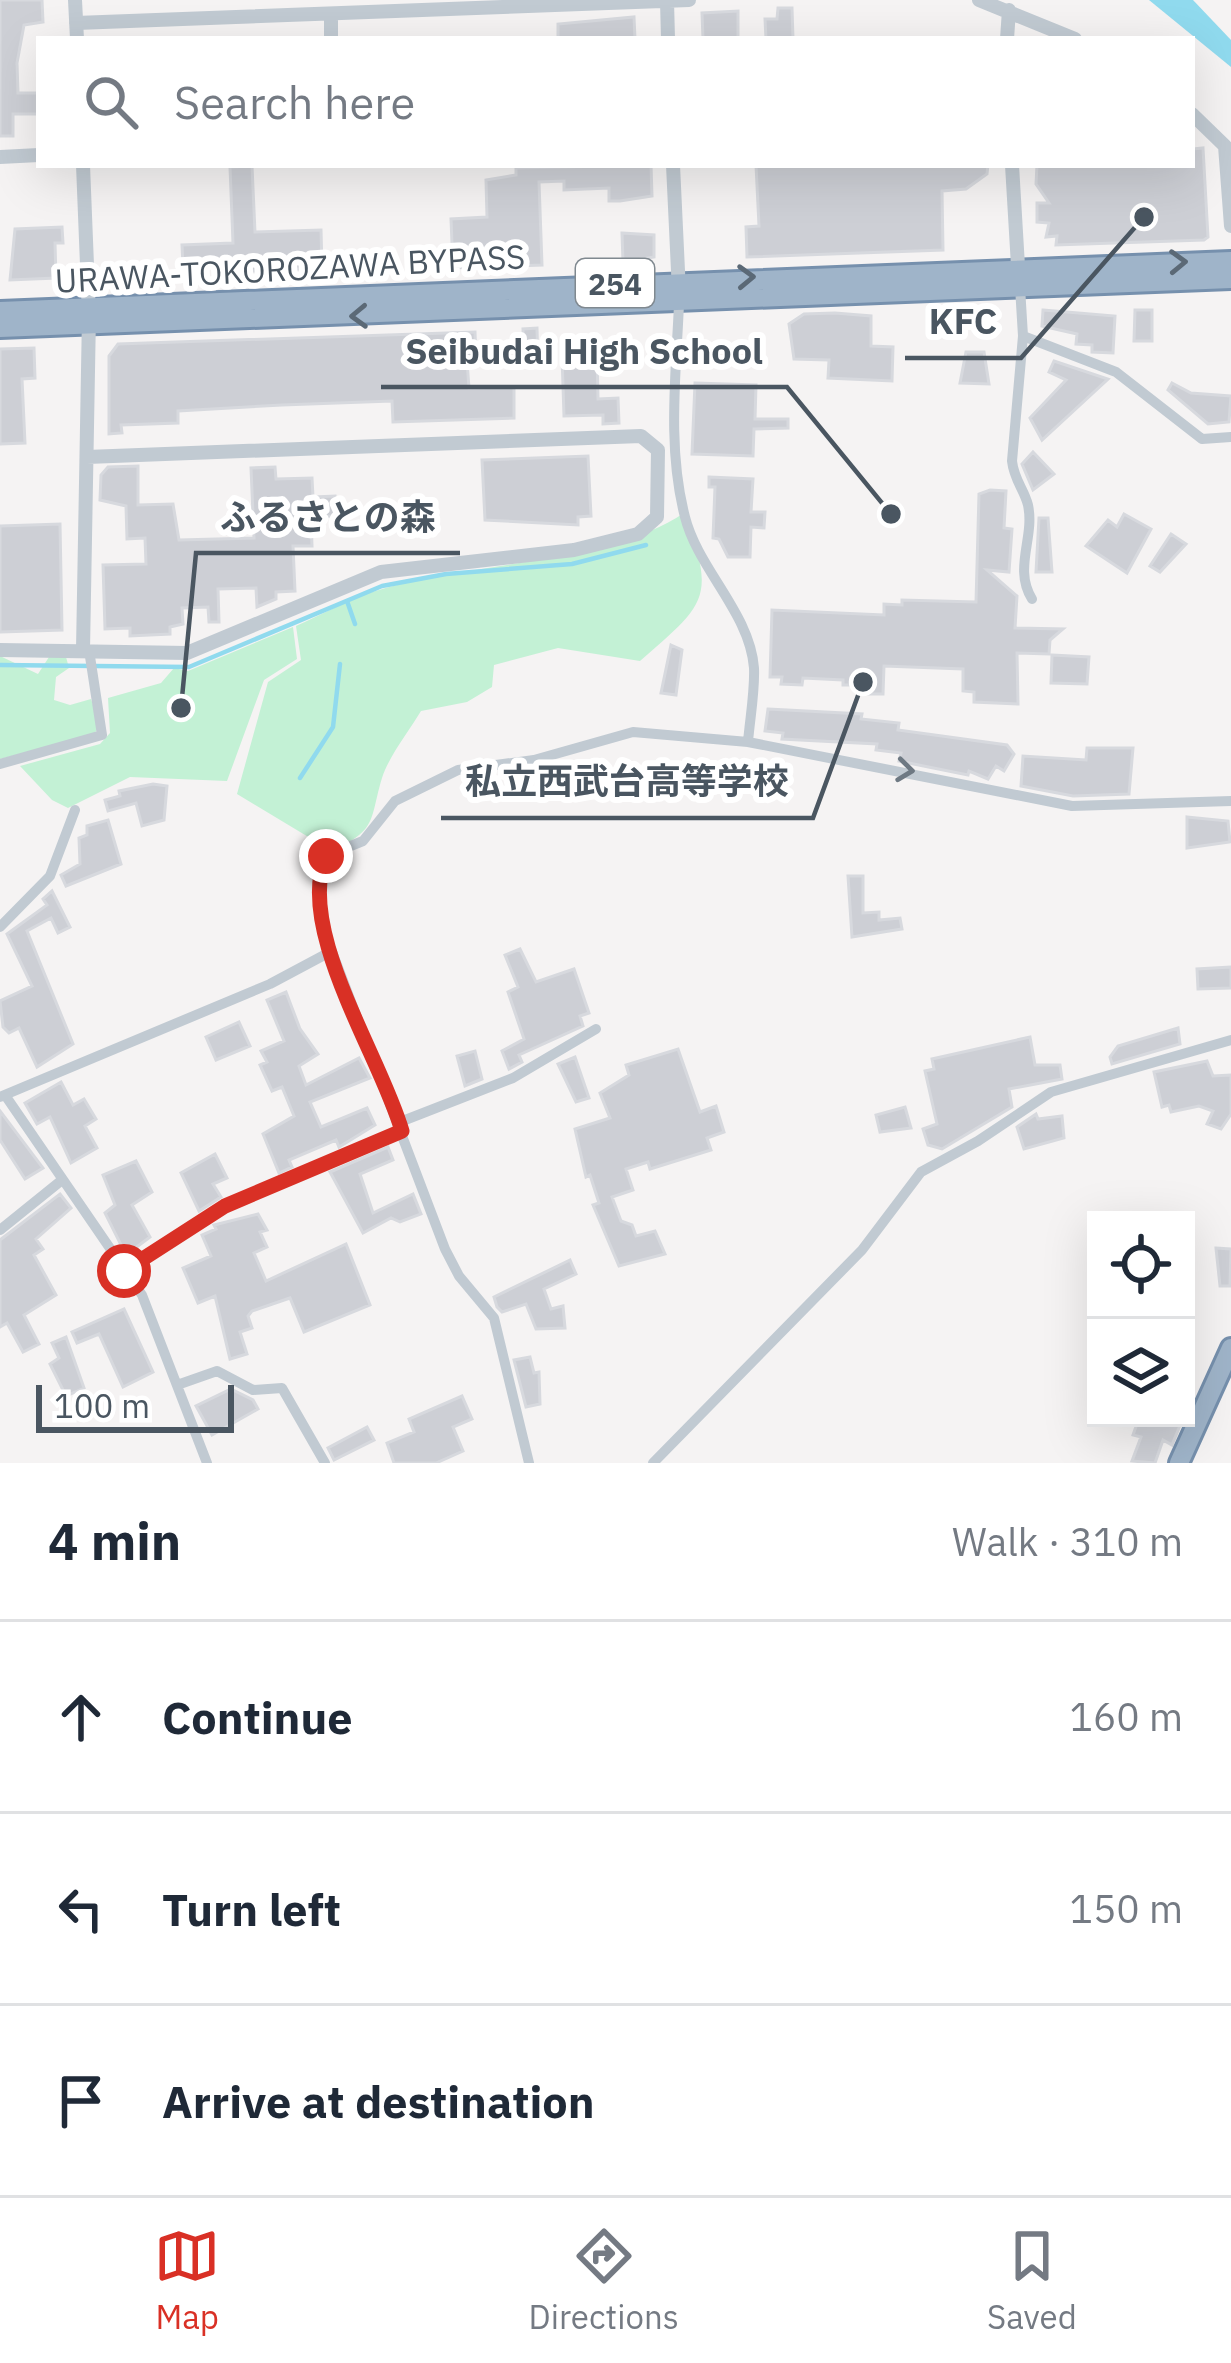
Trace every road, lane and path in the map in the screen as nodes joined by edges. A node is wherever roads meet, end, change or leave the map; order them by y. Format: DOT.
graph roads {
  1 [pos="75,0"];
  2 [pos="689,0"];
  3 [pos="979,0"];
  4 [pos="667,1"];
  5 [pos="1009,10"];
  6 [pos="331,14"];
  7 [pos="76,31"];
  8 [pos="331,36"];
  9 [pos="668,36"];
  10 [pos="1007,36"];
  11 [pos="1068,36"];
  12 [pos="1195,117"];
  13 [pos="36,155"];
  14 [pos="0,157"];
  15 [pos="83,168"];
  16 [pos="673,168"];
  17 [pos="1012,168"];
  18 [pos="1231,226"];
  19 [pos="1231,261"];
  20 [pos="1018,266"];
  21 [pos="1231,279"];
  22 [pos="678,280"];
  23 [pos="1020,288"];
  24 [pos="679,304"];
  25 [pos="0,311"];
  26 [pos="89,316"];
  27 [pos="0,328"];
  28 [pos="1023,336"];
  29 [pos="1231,436"];
  30 [pos="87,457"];
  31 [pos="1032,599"];
  32 [pos="0,650"];
  33 [pos="89,657"];
  34 [pos="748,742"];
  35 [pos="0,764"];
  36 [pos="1231,801"];
  37 [pos="75,810"];
  38 [pos="0,927"];
  39 [pos="330,952"];
  40 [pos="596,1029"];
  41 [pos="1231,1040"];
  42 [pos="4,1098"];
  43 [pos="401,1126"];
  44 [pos="62,1180"];
  45 [pos="0,1230"];
  46 [pos="124,1271"];
  47 [pos="1231,1348"];
  48 [pos="180,1384"];
  49 [pos="207,1463"];
  50 [pos="325,1463"];
  51 [pos="529,1463"];
  52 [pos="652,1463"];
  53 [pos="1179,1463"];
  1 -- 7 [label="street"];
  2 -- 4 [label="street"];
  3 -- 5 [label="street"];
  4 -- 6 [label="street"];
  4 -- 9 [label="street"];
  5 -- 10 [label="street"];
  5 -- 11 [label="street"];
  6 -- 7 [label="street"];
  6 -- 8 [label="street"];
  12 -- 18 [label="street"];
  13 -- 14 [label="street"];
  15 -- 26 [label="street"];
  16 -- 22 [label="street"];
  17 -- 20 [label="street"];
  20 -- 19 [label="highway, URAWA-TOKOROZAWA BYPASS / 254, one-way"];
  22 -- 20 [label="highway, URAWA-TOKOROZAWA BYPASS / 254, one-way"];
  20 -- 23 [label="street"];
  21 -- 23 [label="highway, URAWA-TOKOROZAWA BYPASS / 254"];
  22 -- 24 [label="street"];
  22 -- 26 [label="highway, URAWA-TOKOROZAWA BYPASS / 254"];
  23 -- 24 [label="highway, URAWA-TOKOROZAWA BYPASS / 254"];
  23 -- 28 [label="street"];
  24 -- 26 [label="highway, URAWA-TOKOROZAWA BYPASS / 254, one-way"];
  24 -- 34 [label="street"];
  25 -- 26 [label="highway, URAWA-TOKOROZAWA BYPASS / 254"];
  26 -- 27 [label="highway, URAWA-TOKOROZAWA BYPASS / 254"];
  26 -- 30 [label="street"];
  28 -- 29 [label="street"];
  28 -- 31 [label="street"];
  30 -- 33 [label="street"];
  30 -- 33 [label="street"];
  32 -- 33 [label="street"];
  33 -- 35 [label="street"];
  34 -- 36 [label="street, one-way"];
  34 -- 39 [label="street"];
  37 -- 38 [label="street"];
  39 -- 42 [label="street"];
  39 -- 43 [label="street"];
  40 -- 43 [label="street"];
  41 -- 52 [label="street"];
  42 -- 44 [label="street"];
  43 -- 46 [label="street"];
  43 -- 51 [label="street"];
  44 -- 45 [label="street"];
  44 -- 46 [label="street"];
  46 -- 48 [label="street"];
  47 -- 53 [label="highway"];
  48 -- 49 [label="street"];
  48 -- 50 [label="street"];
}
